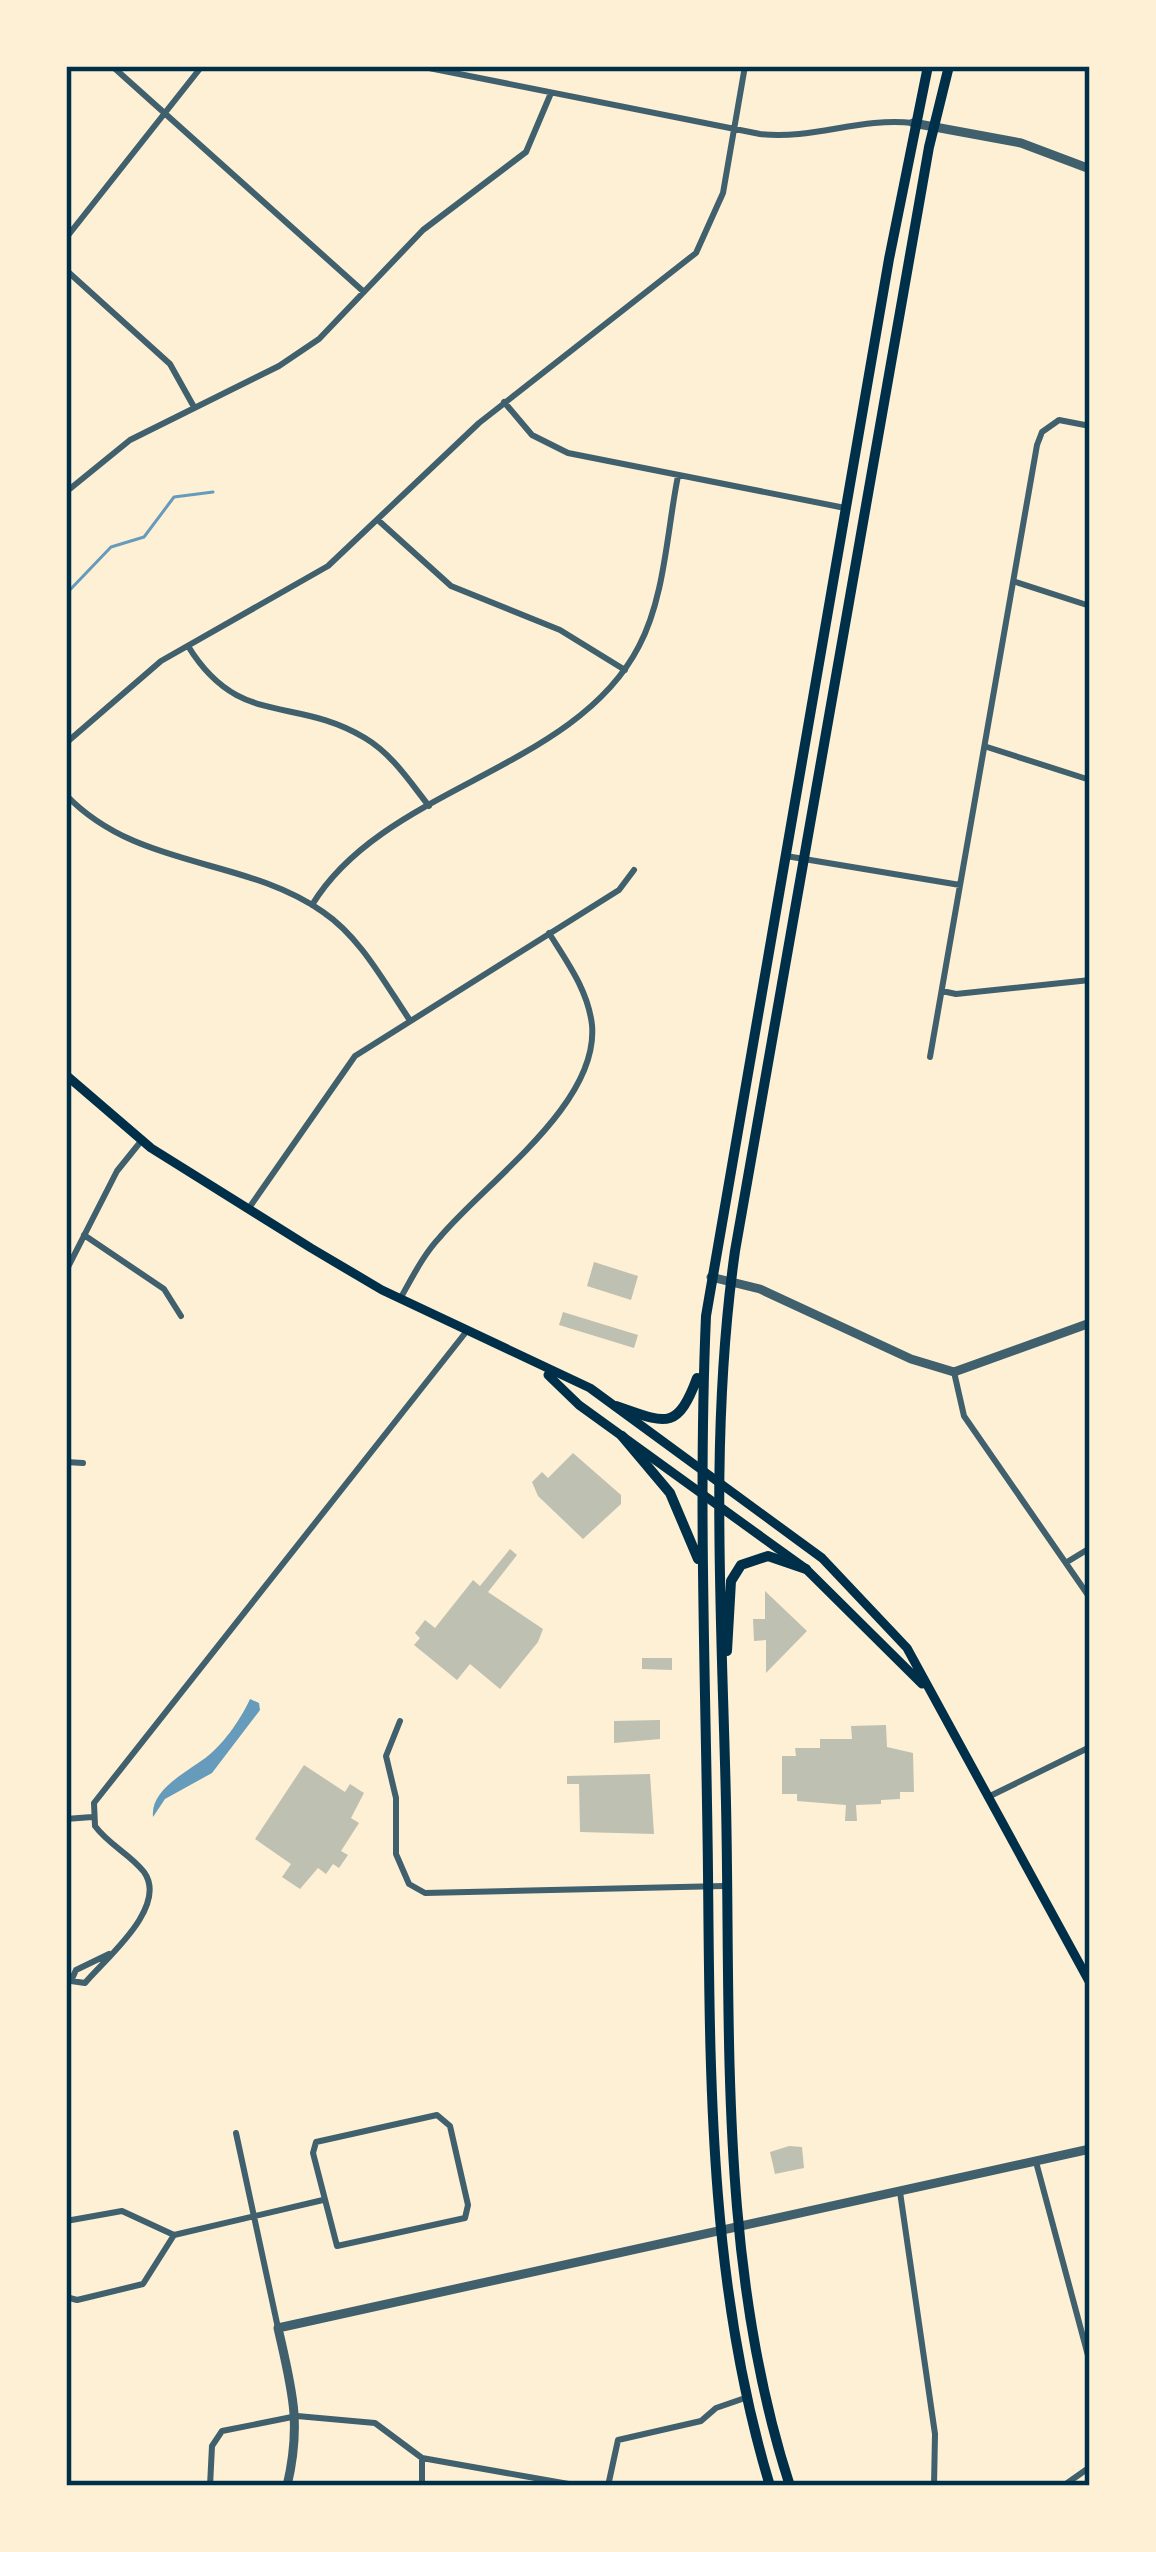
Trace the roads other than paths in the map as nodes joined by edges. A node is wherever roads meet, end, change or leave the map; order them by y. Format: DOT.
graph roads {
  1 [pos="112,66"];
  2 [pos="202,66"];
  3 [pos="419,66"];
  4 [pos="745,66"];
  5 [pos="928,66"];
  6 [pos="949,66"];
  7 [pos="551,93"];
  8 [pos="164,113"];
  9 [pos="914,123"];
  10 [pos="933,126"];
  11 [pos="735,129"];
  12 [pos="1090,169"];
  13 [pos="66,238"];
  14 [pos="66,270"];
  15 [pos="364,292"];
  16 [pos="505,402"];
  17 [pos="194,407"];
  18 [pos="1090,426"];
  19 [pos="678,476"];
  20 [pos="66,492"];
  21 [pos="845,508"];
  22 [pos="864,512"];
  23 [pos="379,521"];
  24 [pos="1016,582"];
  25 [pos="1090,606"];
  26 [pos="187,644"];
  27 [pos="625,670"];
  28 [pos="66,743"];
  29 [pos="986,747"];
  30 [pos="1090,780"];
  31 [pos="66,795"];
  32 [pos="429,806"];
  33 [pos="784,856"];
  34 [pos="804,859"];
  35 [pos="634,869"];
  36 [pos="960,885"];
  37 [pos="311,905"];
  38 [pos="549,933"];
  39 [pos="1090,980"];
  40 [pos="942,991"];
  41 [pos="409,1018"];
  42 [pos="930,1057"];
  43 [pos="66,1075"];
  44 [pos="142,1140"];
  45 [pos="249,1208"];
  46 [pos="83,1235"];
  47 [pos="66,1271"];
  48 [pos="711,1276"];
  49 [pos="731,1280"];
  50 [pos="400,1299"];
  51 [pos="182,1316"];
  52 [pos="1090,1323"];
  53 [pos="466,1332"];
  54 [pos="703,1364"];
  55 [pos="543,1371"];
  56 [pos="954,1372"];
  57 [pos="616,1406"];
  58 [pos="622,1436"];
  59 [pos="66,1462"];
  60 [pos="83,1463"];
  61 [pos="700,1466"];
  62 [pos="720,1481"];
  63 [pos="700,1492"];
  64 [pos="720,1506"];
  65 [pos="1090,1548"];
  66 [pos="1066,1563"];
  67 [pos="806,1568"];
  68 [pos="701,1570"];
  69 [pos="1090,1598"];
  70 [pos="723,1666"];
  71 [pos="930,1693"];
  72 [pos="400,1721"];
  73 [pos="1090,1747"];
  74 [pos="988,1797"];
  75 [pos="93,1817"];
  76 [pos="66,1819"];
  77 [pos="708,1886"];
  78 [pos="728,1886"];
  79 [pos="110,1954"];
  80 [pos="1090,1983"];
  81 [pos="236,2133"];
  82 [pos="1090,2150"];
  83 [pos="1036,2162"];
  84 [pos="900,2192"];
  85 [pos="323,2200"];
  86 [pos="252,2217"];
  87 [pos="66,2222"];
  88 [pos="736,2227"];
  89 [pos="718,2230"];
  90 [pos="174,2235"];
  91 [pos="66,2297"];
  92 [pos="278,2328"];
  93 [pos="1090,2363"];
  94 [pos="745,2398"];
  95 [pos="297,2416"];
  96 [pos="422,2458"];
  97 [pos="1090,2468"];
  98 [pos="210,2486"];
  99 [pos="287,2486"];
  100 [pos="422,2486"];
  101 [pos="580,2486"];
  102 [pos="608,2486"];
  103 [pos="770,2486"];
  104 [pos="790,2486"];
  105 [pos="934,2486"];
  106 [pos="1064,2486"];
  1 -- 8 [label="street"];
  2 -- 8 [label="street"];
  3 -- 7 [label="street"];
  4 -- 11 [label="street"];
  5 -- 9 [label="highway"];
  6 -- 10 [label="highway"];
  7 -- 11 [label="street"];
  7 -- 15 [label="street"];
  8 -- 13 [label="street"];
  8 -- 15 [label="street"];
  9 -- 10 [label="street"];
  9 -- 11 [label="street"];
  9 -- 21 [label="highway"];
  10 -- 12 [label="street"];
  10 -- 22 [label="highway"];
  11 -- 16 [label="street"];
  14 -- 17 [label="street"];
  15 -- 17 [label="street"];
  16 -- 19 [label="street"];
  16 -- 23 [label="street"];
  17 -- 20 [label="street"];
  18 -- 24 [label="street"];
  19 -- 21 [label="street"];
  19 -- 27 [label="street"];
  21 -- 22 [label="highway"];
  21 -- 33 [label="highway"];
  22 -- 34 [label="highway"];
  23 -- 26 [label="street"];
  23 -- 27 [label="street"];
  24 -- 25 [label="street"];
  24 -- 29 [label="street"];
  26 -- 28 [label="street"];
  26 -- 32 [label="street"];
  27 -- 32 [label="street"];
  29 -- 30 [label="street"];
  29 -- 36 [label="street"];
  31 -- 37 [label="street"];
  32 -- 37 [label="street"];
  33 -- 34 [label="street"];
  33 -- 48 [label="highway"];
  34 -- 36 [label="street"];
  34 -- 49 [label="highway"];
  35 -- 38 [label="street"];
  36 -- 40 [label="street"];
  37 -- 41 [label="street"];
  38 -- 41 [label="street"];
  38 -- 50 [label="street"];
  39 -- 40 [label="street"];
  40 -- 42 [label="street"];
  41 -- 45 [label="street"];
  43 -- 44 [label="main road"];
  44 -- 45 [label="main road"];
  44 -- 46 [label="street"];
  45 -- 50 [label="main road"];
  46 -- 47 [label="street"];
  46 -- 51 [label="street"];
  48 -- 49 [label="street"];
  48 -- 54 [label="highway"];
  49 -- 56 [label="street"];
  49 -- 62 [label="highway"];
  50 -- 53 [label="main road"];
  52 -- 56 [label="street"];
  53 -- 55 [label="main road"];
  53 -- 75 [label="street"];
  54 -- 57 [label="highway"];
  54 -- 61 [label="highway"];
  55 -- 57 [label="main road"];
  55 -- 58 [label="main road"];
  56 -- 66 [label="street"];
  57 -- 61 [label="main road"];
  58 -- 63 [label="main road"];
  58 -- 68 [label="highway"];
  59 -- 60 [label="street"];
  61 -- 62 [label="main road"];
  61 -- 63 [label="highway"];
  62 -- 64 [label="highway"];
  62 -- 71 [label="main road"];
  63 -- 64 [label="main road"];
  63 -- 68 [label="highway"];
  64 -- 67 [label="main road"];
  64 -- 70 [label="highway"];
  65 -- 66 [label="street"];
  66 -- 69 [label="street"];
  67 -- 70 [label="highway"];
  67 -- 71 [label="main road"];
  68 -- 77 [label="highway"];
  70 -- 78 [label="highway"];
  71 -- 74 [label="main road"];
  72 -- 77 [label="street"];
  73 -- 74 [label="street"];
  74 -- 80 [label="main road"];
  75 -- 76 [label="street"];
  75 -- 79 [label="street"];
  77 -- 78 [label="street"];
  77 -- 89 [label="highway"];
  78 -- 88 [label="highway"];
  79 -- 79 [label="street"];
  81 -- 86 [label="street"];
  82 -- 83 [label="street"];
  83 -- 84 [label="street"];
  83 -- 93 [label="street"];
  84 -- 88 [label="street"];
  84 -- 105 [label="street"];
  85 -- 85 [label="street"];
  85 -- 86 [label="street"];
  86 -- 90 [label="street"];
  86 -- 92 [label="street"];
  87 -- 90 [label="street"];
  88 -- 89 [label="street"];
  88 -- 104 [label="highway"];
  89 -- 92 [label="street"];
  89 -- 94 [label="highway"];
  90 -- 91 [label="street"];
  92 -- 95 [label="street"];
  94 -- 102 [label="street"];
  94 -- 103 [label="highway"];
  95 -- 96 [label="street"];
  95 -- 98 [label="street"];
  95 -- 99 [label="street"];
  96 -- 100 [label="street"];
  96 -- 101 [label="street"];
  97 -- 106 [label="street"];
}
